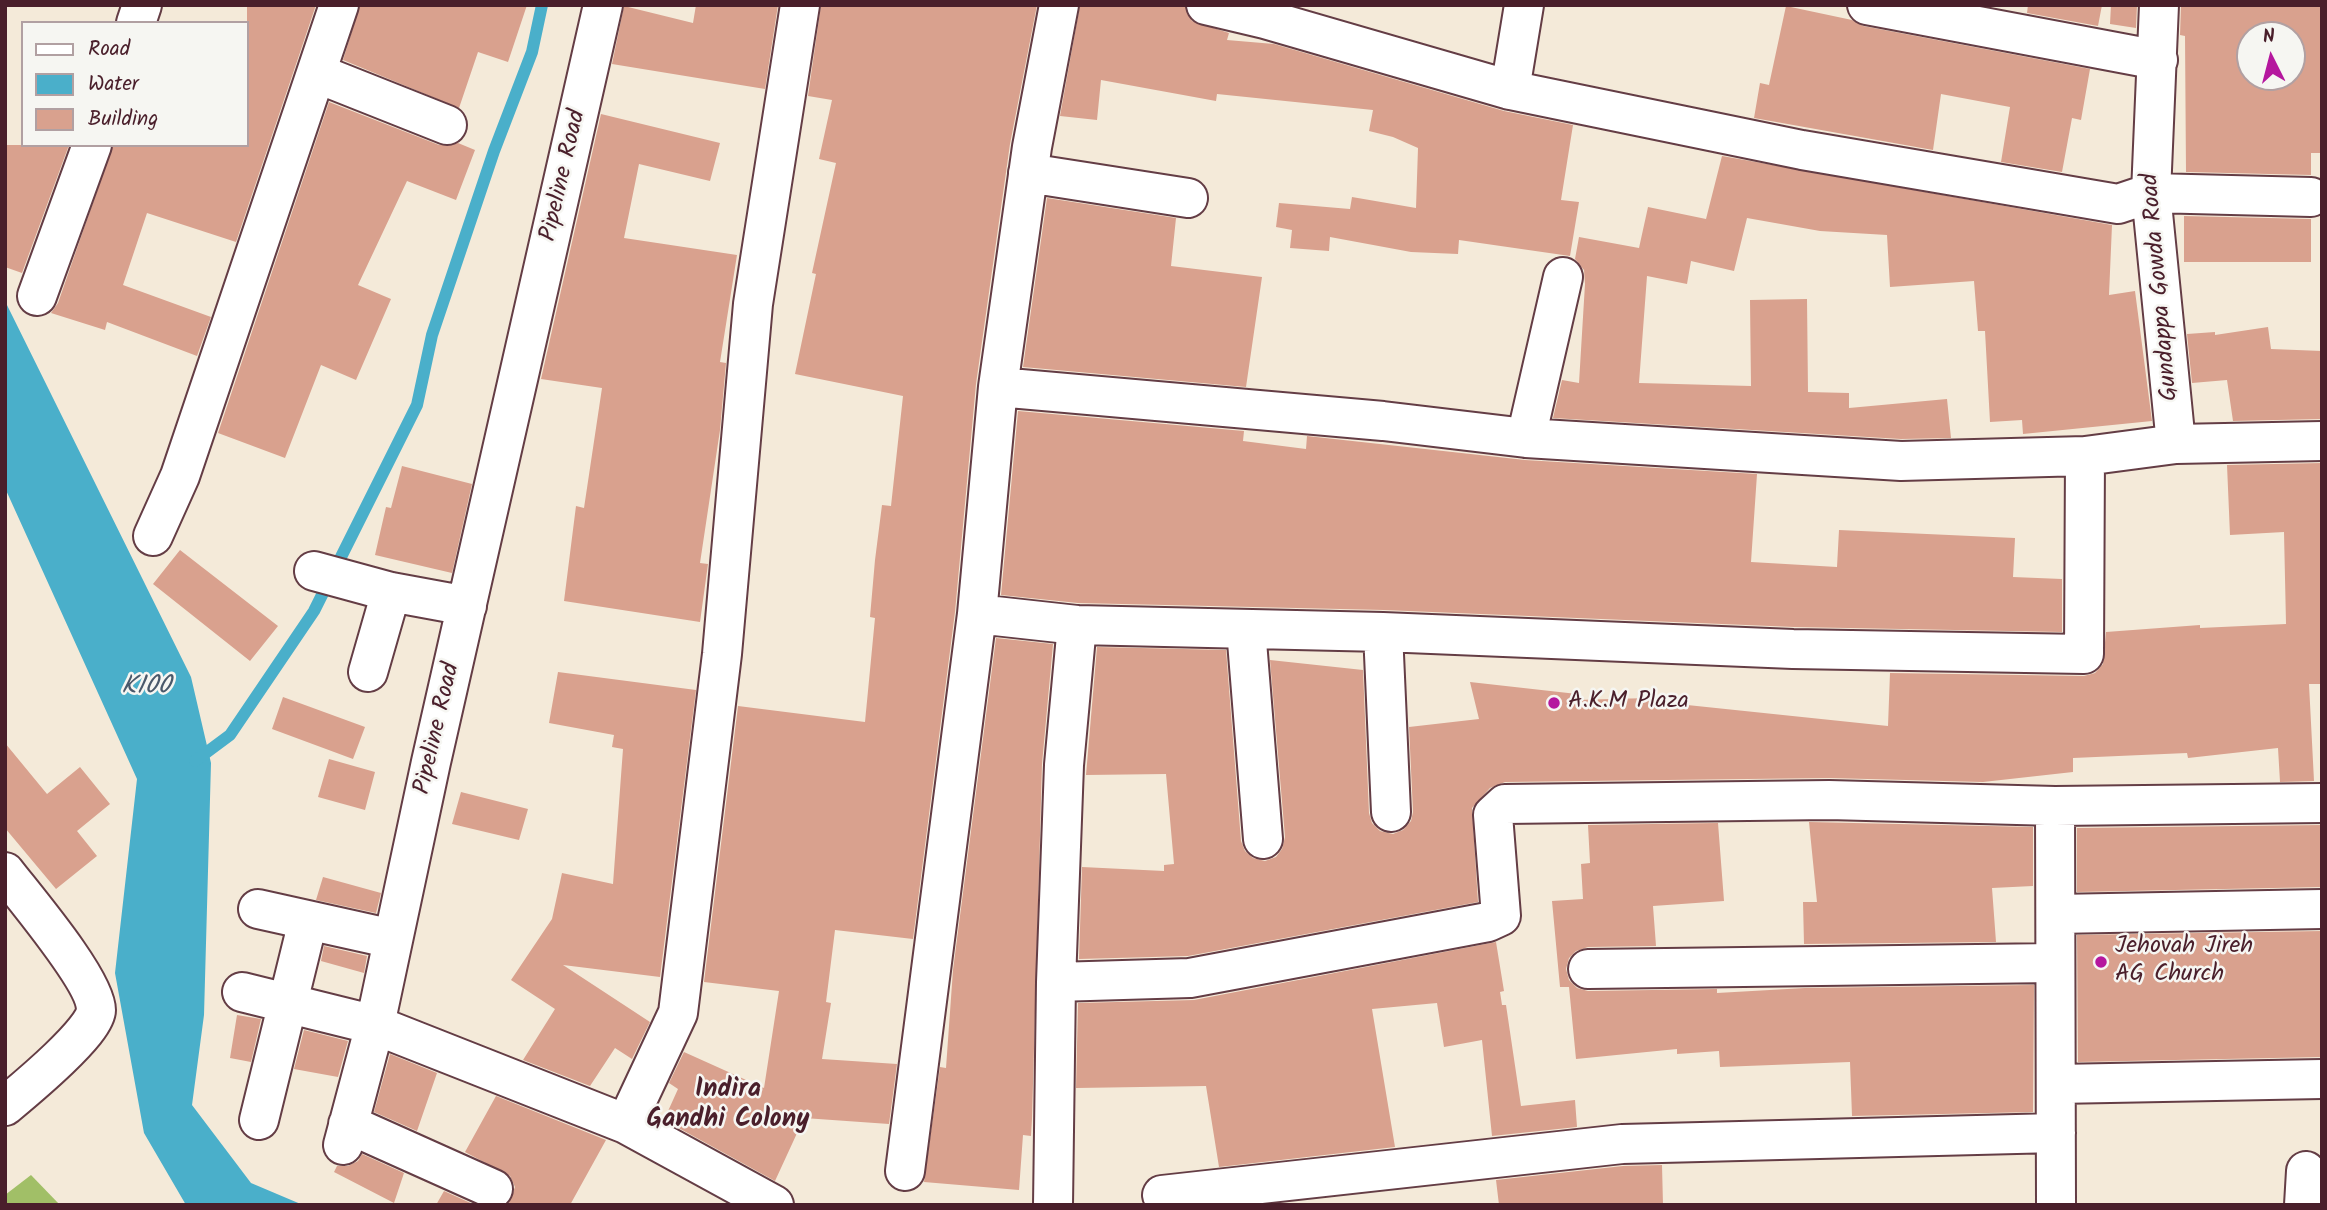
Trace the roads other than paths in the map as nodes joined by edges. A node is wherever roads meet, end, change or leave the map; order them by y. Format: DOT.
graph roads {
  1 [pos="339,5"];
  2 [pos="603,5"];
  3 [pos="800,5"];
  4 [pos="1059,5"];
  5 [pos="1206,5"];
  6 [pos="1524,5"];
  7 [pos="1867,5"];
  8 [pos="2159,5"];
  9 [pos="1246,10"];
  10 [pos="2158,60"];
  11 [pos="316,73"];
  12 [pos="1510,90"];
  13 [pos="447,125"];
  14 [pos="91,147"];
  15 [pos="1028,173"];
  16 [pos="2151,193"];
  17 [pos="2311,197"];
  18 [pos="1188,198"];
  19 [pos="1563,277"];
  20 [pos="37,296"];
  21 [pos="998,387"];
  22 [pos="1526,438"];
  23 [pos="2322,441"];
  24 [pos="2176,444"];
  25 [pos="2085,456"];
  26 [pos="153,536"];
  27 [pos="314,571"];
  28 [pos="391,593"];
  29 [pos="467,606"];
  30 [pos="977,614"];
  31 [pos="1077,625"];
  32 [pos="1245,629"];
  33 [pos="1383,632"];
  34 [pos="368,672"];
  35 [pos="2322,803"];
  36 [pos="2055,806"];
  37 [pos="1391,812"];
  38 [pos="1263,839"];
  39 [pos="5,872"];
  40 [pos="258,909"];
  41 [pos="2322,909"];
  42 [pos="2056,914"];
  43 [pos="308,921"];
  44 [pos="393,939"];
  45 [pos="2055,963"];
  46 [pos="1588,969"];
  47 [pos="1056,982"];
  48 [pos="242,992"];
  49 [pos="288,1003"];
  50 [pos="375,1025"];
  51 [pos="2322,1079"];
  52 [pos="2057,1084"];
  53 [pos="5,1106"];
  54 [pos="259,1120"];
  55 [pos="626,1124"];
  56 [pos="2056,1133"];
  57 [pos="905,1171"];
  58 [pos="494,1189"];
  59 [pos="1162,1195"];
  60 [pos="774,1205"];
  61 [pos="1053,1205"];
  62 [pos="2056,1205"];
  1 -- 11 [label="street"];
  2 -- 29 [label="street, Pipeline Road"];
  3 -- 55 [label="street"];
  4 -- 15 [label="street"];
  5 -- 9 [label="street"];
  6 -- 12 [label="street"];
  7 -- 10 [label="street"];
  8 -- 10 [label="street, Gundappa Gowda Road"];
  9 -- 12 [label="street"];
  10 -- 16 [label="street, Gundappa Gowda Road"];
  11 -- 13 [label="street"];
  11 -- 26 [label="street"];
  12 -- 16 [label="street"];
  14 -- 20 [label="street"];
  15 -- 18 [label="street"];
  15 -- 21 [label="street"];
  16 -- 17 [label="street"];
  16 -- 24 [label="street, Gundappa Gowda Road"];
  19 -- 22 [label="street"];
  21 -- 22 [label="street"];
  21 -- 30 [label="street"];
  22 -- 25 [label="street"];
  23 -- 24 [label="street"];
  24 -- 25 [label="street"];
  25 -- 33 [label="street"];
  27 -- 28 [label="street"];
  28 -- 29 [label="street"];
  28 -- 34 [label="street"];
  29 -- 44 [label="street, Pipeline Road"];
  30 -- 31 [label="street"];
  30 -- 57 [label="street"];
  31 -- 32 [label="street"];
  31 -- 47 [label="street"];
  32 -- 33 [label="street"];
  32 -- 38 [label="street"];
  33 -- 37 [label="street"];
  35 -- 36 [label="street"];
  36 -- 42 [label="street"];
  36 -- 47 [label="street"];
  39 -- 53 [label="street"];
  40 -- 43 [label="street"];
  41 -- 42 [label="street"];
  42 -- 45 [label="street"];
  43 -- 44 [label="street"];
  43 -- 49 [label="street"];
  44 -- 50 [label="street, Pipeline Road"];
  45 -- 46 [label="street"];
  45 -- 52 [label="street"];
  47 -- 61 [label="street"];
  48 -- 49 [label="street"];
  49 -- 50 [label="street"];
  49 -- 54 [label="street"];
  50 -- 55 [label="street"];
  50 -- 58 [label="street, Pipeline Road"];
  51 -- 52 [label="street"];
  52 -- 56 [label="street"];
  55 -- 60 [label="street"];
  56 -- 59 [label="street"];
  56 -- 62 [label="street"];
}
